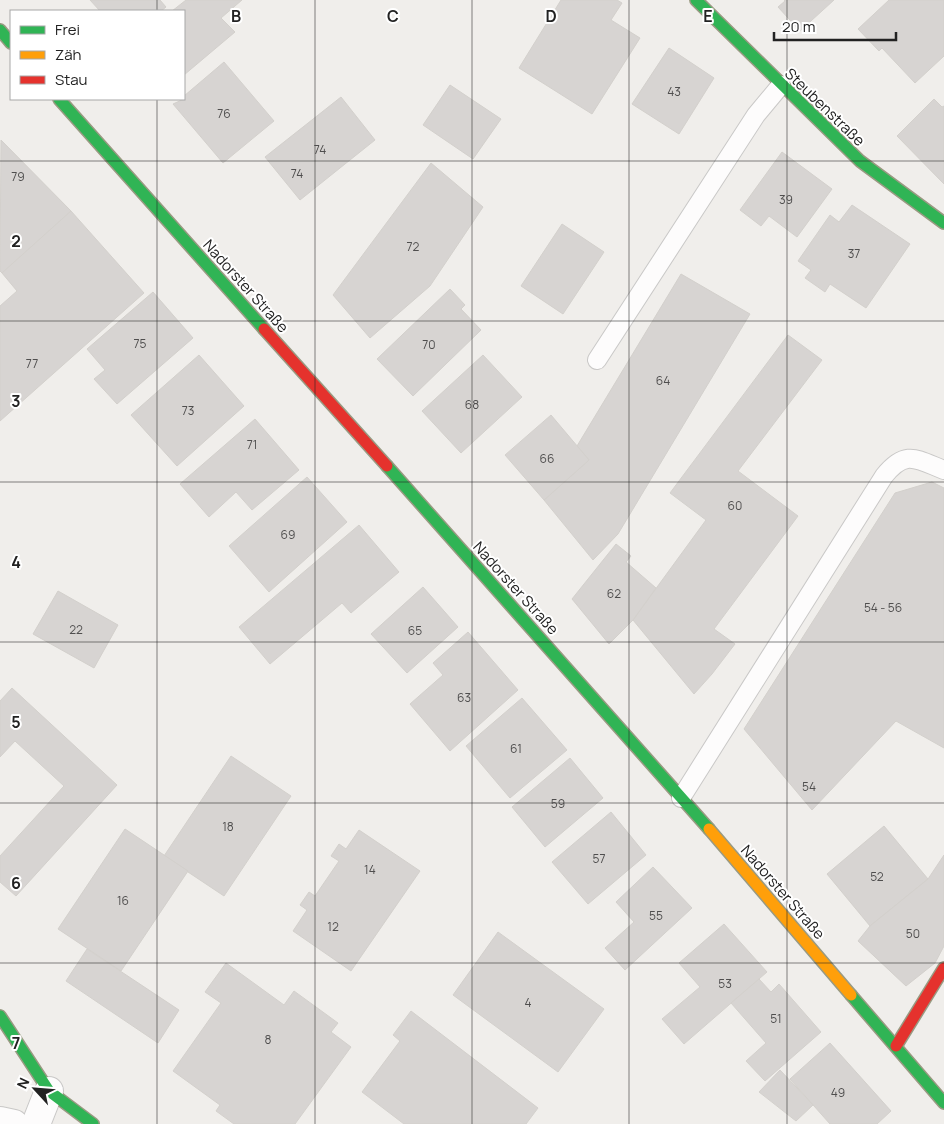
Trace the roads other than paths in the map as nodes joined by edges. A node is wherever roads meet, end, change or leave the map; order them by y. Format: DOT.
graph roads {
  1 [pos="696,0"];
  2 [pos="0,30"];
  3 [pos="10,43"];
  4 [pos="781,85"];
  5 [pos="60,100"];
  6 [pos="944,224"];
  7 [pos="597,360"];
  8 [pos="944,470"];
  9 [pos="681,798"];
  10 [pos="944,968"];
  11 [pos="0,1016"];
  12 [pos="896,1046"];
  13 [pos="50,1091"];
  14 [pos="944,1103"];
  15 [pos="0,1121"];
  16 [pos="14,1124"];
  17 [pos="36,1124"];
  18 [pos="93,1124"];
  1 -- 4 [label="street, Steubenstraße"];
  2 -- 3 [label="street"];
  4 -- 6 [label="street, Steubenstraße"];
  4 -- 7 [label="lane"];
  5 -- 9 [label="street, Nadorster Straße"];
  8 -- 9 [label="lane"];
  9 -- 12 [label="street, Nadorster Straße"];
  10 -- 12 [label="street"];
  11 -- 13 [label="street"];
  12 -- 14 [label="street, Nadorster Straße"];
  13 -- 17 [label="street"];
  13 -- 18 [label="street"];
  15 -- 16 [label="street"];
}
